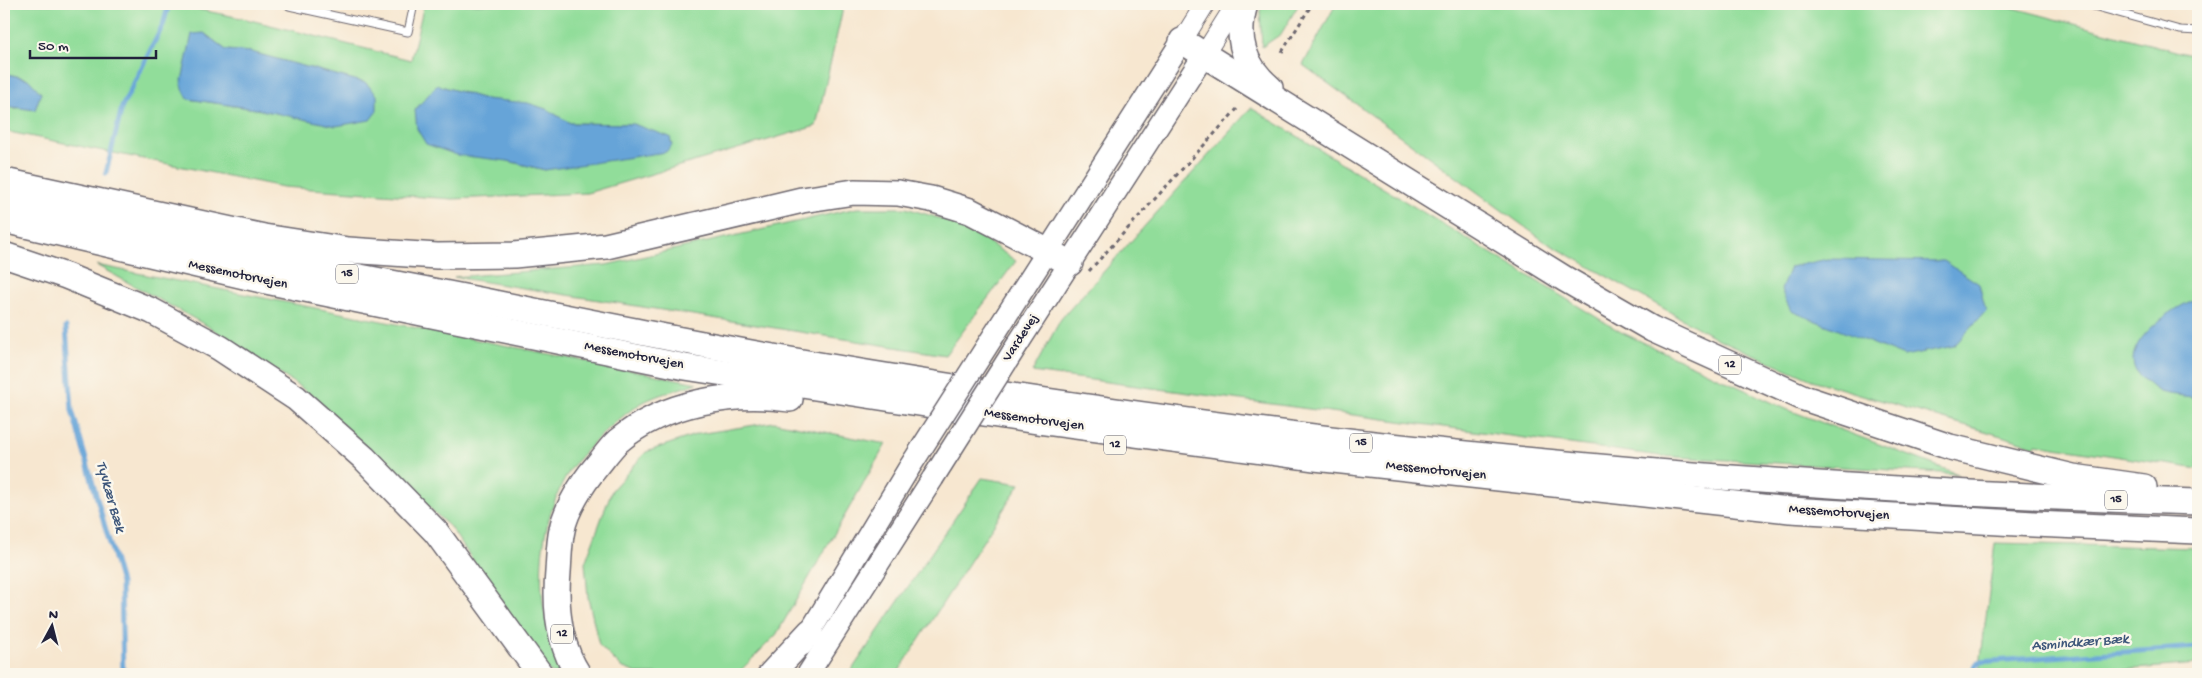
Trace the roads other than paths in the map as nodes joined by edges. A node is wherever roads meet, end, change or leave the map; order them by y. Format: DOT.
graph roads {
  1 [pos="414,4"];
  2 [pos="1205,4"];
  3 [pos="1236,4"];
  4 [pos="1245,4"];
  5 [pos="2086,4"];
  6 [pos="289,6"];
  7 [pos="2198,31"];
  8 [pos="1182,41"];
  9 [pos="1204,55"];
  10 [pos="1309,120"];
  11 [pos="4,181"];
  12 [pos="4,198"];
  13 [pos="4,220"];
  14 [pos="1048,251"];
  15 [pos="4,255"];
  16 [pos="1077,270"];
  17 [pos="2198,494"];
  18 [pos="2198,502"];
  19 [pos="1790,510"];
  20 [pos="2198,531"];
  21 [pos="556,591"];
  22 [pos="810,632"];
  23 [pos="540,674"];
  24 [pos="578,674"];
  25 [pos="596,674"];
  26 [pos="771,674"];
  27 [pos="783,674"];
  28 [pos="808,674"];
  1 -- 6 [label="lane"];
  2 -- 8 [label="street, Vardevej"];
  3 -- 9 [label="street, Vardevej"];
  4 -- 10 [label="highway"];
  5 -- 7 [label="lane"];
  8 -- 9 [label="highway, 12"];
  8 -- 14 [label="main road, Vardevej"];
  9 -- 10 [label="highway, 12"];
  9 -- 16 [label="main road, Vardevej"];
  10 -- 17 [label="highway, 12"];
  11 -- 14 [label="highway"];
  12 -- 18 [label="highway, Messemotorvejen / 15"];
  13 -- 19 [label="highway, Messemotorvejen / 15"];
  14 -- 16 [label="highway"];
  14 -- 22 [label="main road, Vardevej, bridge"];
  15 -- 23 [label="highway"];
  16 -- 28 [label="main road, Vardevej, bridge"];
  19 -- 20 [label="highway, Messemotorvejen / 12"];
  19 -- 21 [label="highway, 12"];
  21 -- 24 [label="highway, 12"];
  21 -- 25 [label="highway"];
  22 -- 26 [label="highway"];
  22 -- 27 [label="main road, Vardevej"];
}
